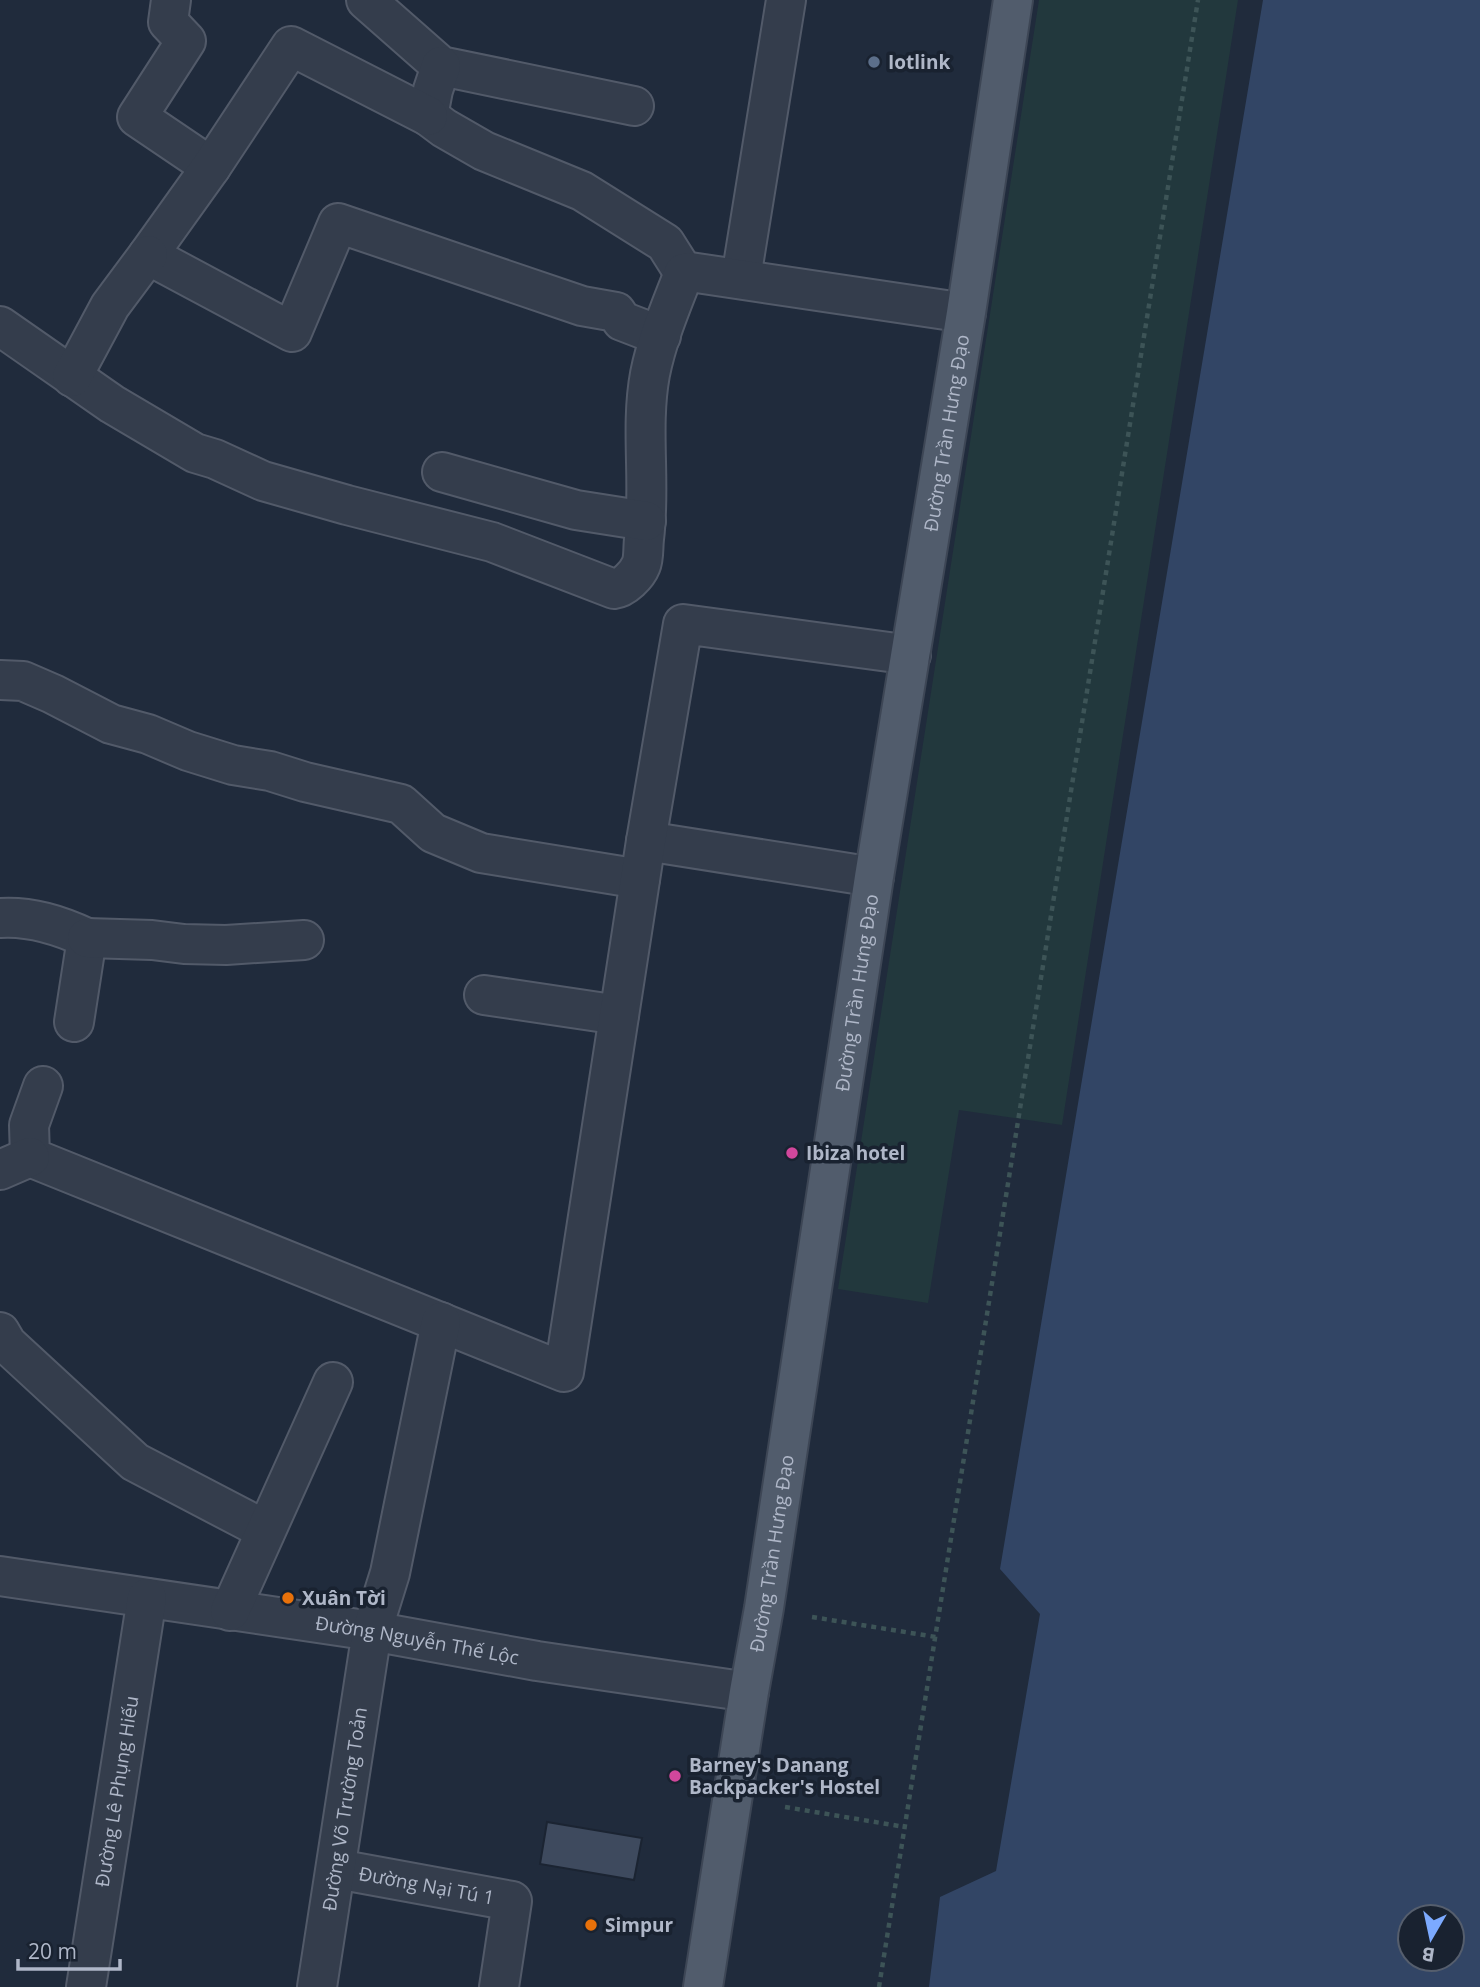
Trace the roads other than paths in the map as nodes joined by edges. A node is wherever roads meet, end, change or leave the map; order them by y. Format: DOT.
graph roads {
  1 [pos="171,0"];
  2 [pos="366,0"];
  3 [pos="786,0"];
  4 [pos="1013,0"];
  5 [pos="441,66"];
  6 [pos="634,106"];
  7 [pos="428,116"];
  8 [pos="211,167"];
  9 [pos="148,256"];
  10 [pos="684,273"];
  11 [pos="741,278"];
  12 [pos="966,313"];
  13 [pos="0,326"];
  14 [pos="661,336"];
  15 [pos="72,377"];
  16 [pos="442,472"];
  17 [pos="646,521"];
  18 [pos="911,655"];
  19 [pos="0,680"];
  20 [pos="646,841"];
  21 [pos="874,877"];
  22 [pos="640,879"];
  23 [pos="0,918"];
  24 [pos="87,937"];
  25 [pos="304,940"];
  26 [pos="484,995"];
  27 [pos="619,1015"];
  28 [pos="74,1022"];
  29 [pos="43,1086"];
  30 [pos="15,1164"];
  31 [pos="441,1322"];
  32 [pos="0,1332"];
  33 [pos="333,1382"];
  34 [pos="265,1530"];
  35 [pos="0,1576"];
  36 [pos="147,1598"];
  37 [pos="230,1611"];
  38 [pos="372,1631"];
  39 [pos="749,1692"];
  40 [pos="337,1869"];
  41 [pos="86,1987"];
  42 [pos="317,1987"];
  43 [pos="499,1987"];
  44 [pos="703,1987"];
  1 -- 8 [label="street"];
  2 -- 5 [label="street"];
  3 -- 11 [label="street"];
  4 -- 12 [label="main road, Đường Trần Hưng Đạo"];
  5 -- 6 [label="street"];
  5 -- 7 [label="street"];
  7 -- 8 [label="street"];
  7 -- 10 [label="street"];
  8 -- 9 [label="street"];
  9 -- 14 [label="street"];
  9 -- 15 [label="street"];
  10 -- 11 [label="street"];
  10 -- 14 [label="street"];
  11 -- 12 [label="street"];
  12 -- 18 [label="main road, Đường Trần Hưng Đạo"];
  13 -- 15 [label="street"];
  14 -- 17 [label="street"];
  15 -- 17 [label="street"];
  16 -- 17 [label="street"];
  18 -- 20 [label="street"];
  18 -- 21 [label="main road, Đường Trần Hưng Đạo"];
  19 -- 22 [label="street"];
  20 -- 21 [label="street"];
  20 -- 22 [label="street"];
  21 -- 39 [label="main road, Đường Trần Hưng Đạo"];
  22 -- 27 [label="street"];
  23 -- 24 [label="street"];
  24 -- 25 [label="street"];
  24 -- 28 [label="street"];
  26 -- 27 [label="street"];
  27 -- 31 [label="street"];
  29 -- 30 [label="street"];
  30 -- 31 [label="street"];
  31 -- 38 [label="street, Đường Võ Trường Toản"];
  32 -- 34 [label="street"];
  33 -- 34 [label="street"];
  34 -- 37 [label="street"];
  35 -- 36 [label="street, Đường Nguyễn Thế Lộc"];
  36 -- 37 [label="street, Đường Nguyễn Thế Lộc"];
  36 -- 41 [label="street, Đường Lê Phụng Hiếu"];
  37 -- 38 [label="street, Đường Nguyễn Thế Lộc"];
  38 -- 39 [label="street, Đường Nguyễn Thế Lộc"];
  38 -- 40 [label="street, Đường Võ Trường Toản"];
  39 -- 44 [label="main road, Đường Trần Hưng Đạo"];
  40 -- 42 [label="street, Đường Võ Trường Toản"];
  40 -- 43 [label="street, Đường Nại Tú 1"];
}
